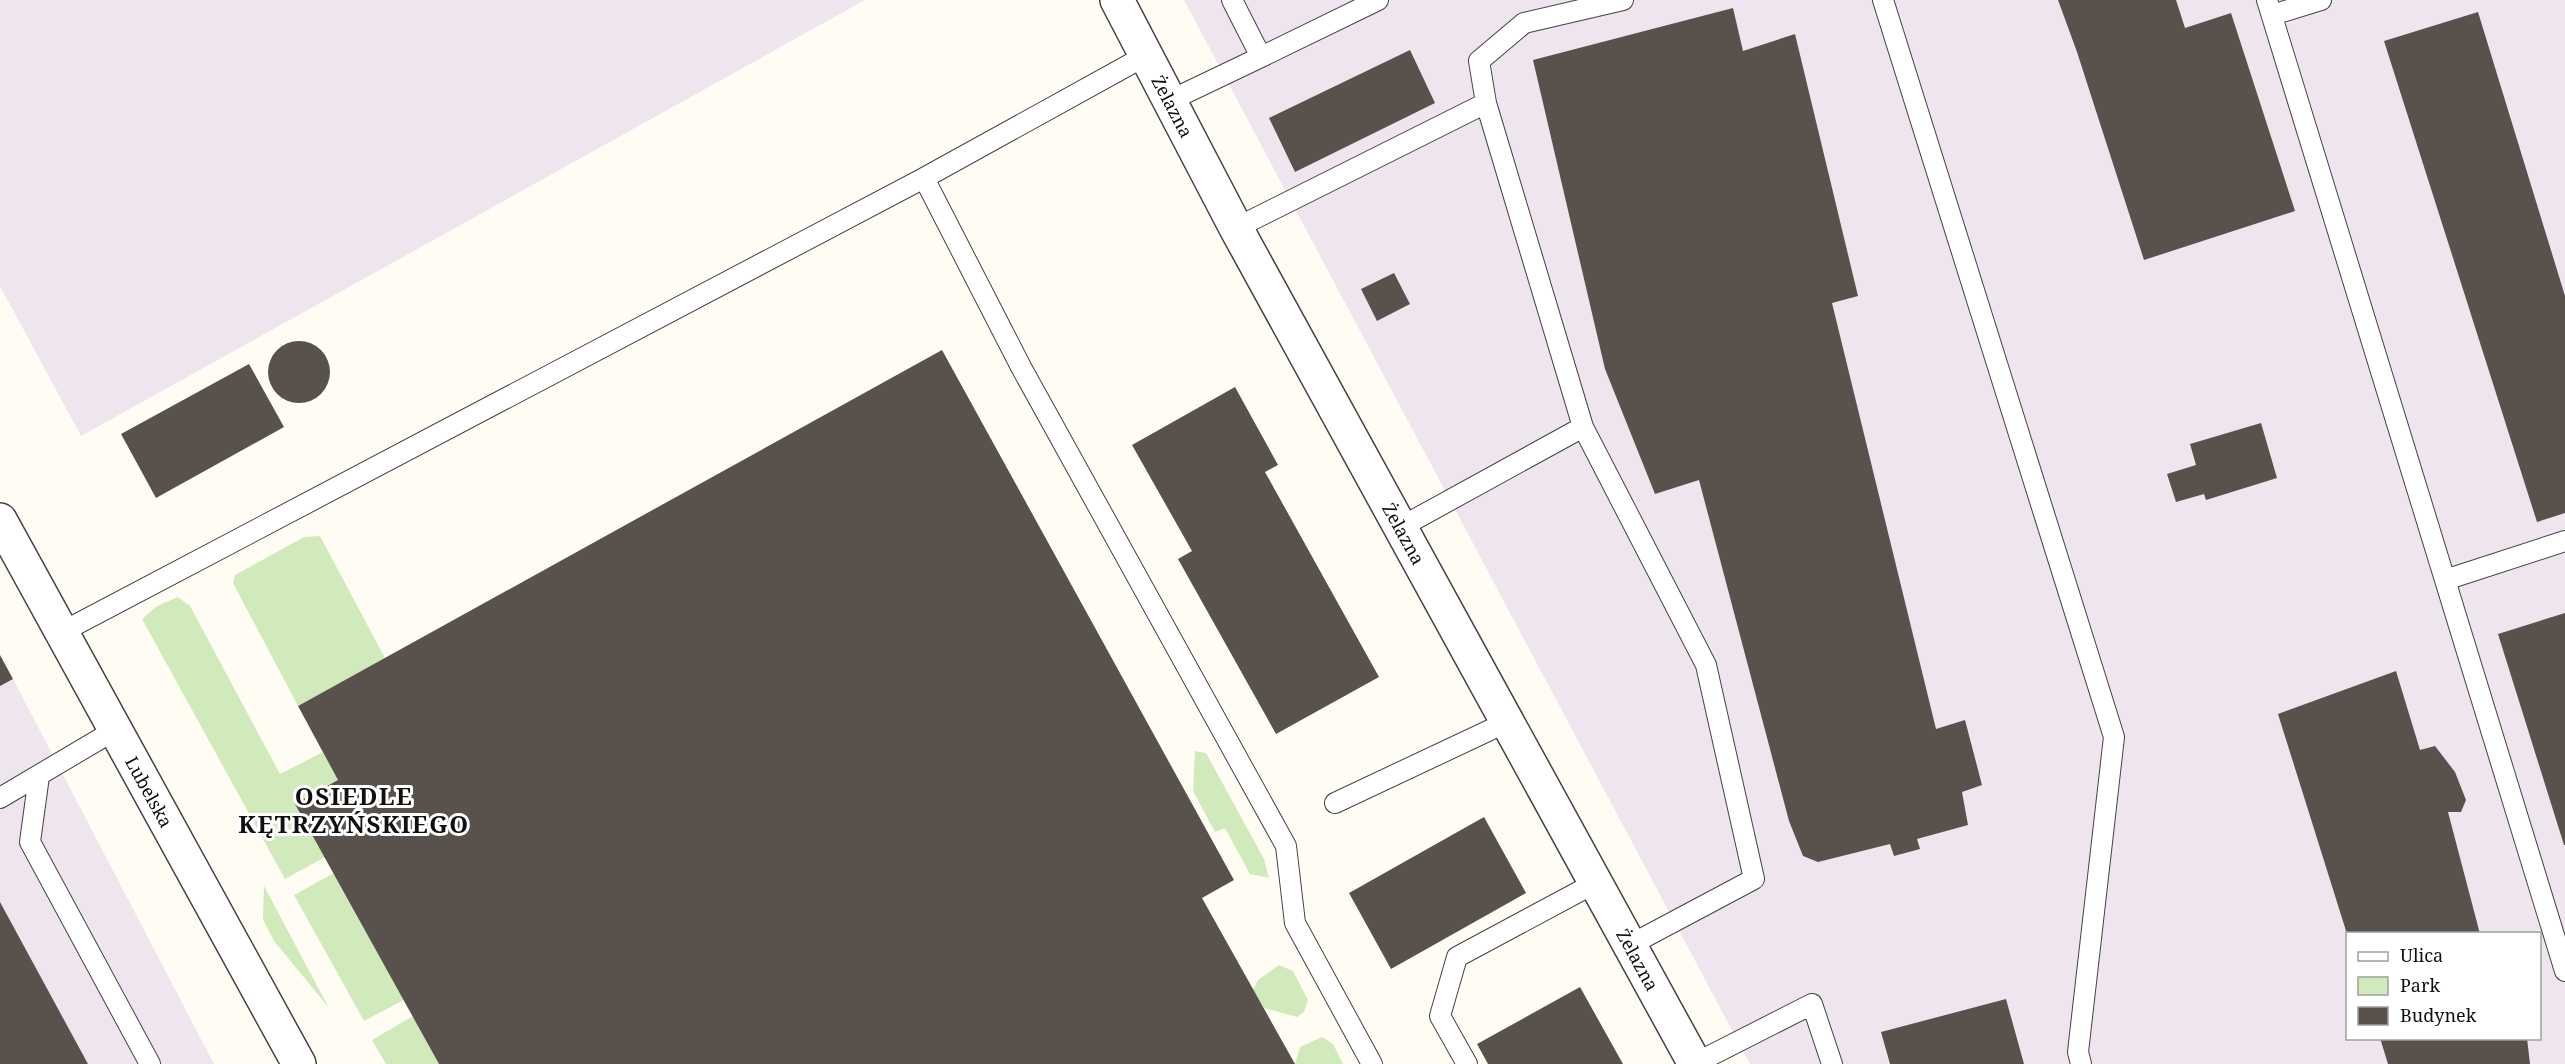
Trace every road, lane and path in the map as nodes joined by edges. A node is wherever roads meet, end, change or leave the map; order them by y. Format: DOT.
graph roads {
  1 [pos="1117,0"];
  2 [pos="1232,0"];
  3 [pos="1378,0"];
  4 [pos="1623,0"];
  5 [pos="1882,0"];
  6 [pos="2321,0"];
  7 [pos="2270,7"];
  8 [pos="1145,56"];
  9 [pos="1262,57"];
  10 [pos="1169,101"];
  11 [pos="1486,103"];
  12 [pos="924,178"];
  13 [pos="1236,228"];
  14 [pos="1583,427"];
  15 [pos="0,520"];
  16 [pos="1401,527"];
  17 [pos="2565,541"];
  18 [pos="2445,580"];
  19 [pos="62,632"];
  20 [pos="1507,722"];
  21 [pos="115,730"];
  22 [pos="39,776"];
  23 [pos="0,798"];
  24 [pos="1335,803"];
  25 [pos="1595,883"];
  26 [pos="1630,945"];
  27 [pos="2565,971"];
  28 [pos="150,1064"];
  29 [pos="299,1064"];
  30 [pos="1371,1064"];
  31 [pos="1467,1064"];
  32 [pos="1694,1064"];
  33 [pos="1832,1064"];
  34 [pos="2081,1064"];
  1 -- 8 [label="street, Żelazna"];
  2 -- 9 [label="lane"];
  3 -- 9 [label="lane"];
  4 -- 11 [label="lane"];
  5 -- 34 [label="lane"];
  6 -- 7 [label="lane"];
  7 -- 18 [label="lane"];
  8 -- 10 [label="street, Żelazna"];
  8 -- 12 [label="lane"];
  9 -- 10 [label="lane"];
  10 -- 13 [label="street, Żelazna"];
  11 -- 13 [label="lane"];
  11 -- 14 [label="lane"];
  12 -- 19 [label="lane"];
  12 -- 30 [label="lane"];
  13 -- 16 [label="street, Żelazna"];
  14 -- 16 [label="lane"];
  14 -- 26 [label="lane"];
  15 -- 19 [label="street, Lubelska"];
  16 -- 20 [label="street, Żelazna"];
  17 -- 18 [label="lane"];
  18 -- 27 [label="lane"];
  19 -- 21 [label="street, Lubelska"];
  20 -- 24 [label="lane"];
  20 -- 25 [label="street, Żelazna"];
  21 -- 22 [label="lane"];
  21 -- 29 [label="street, Lubelska"];
  22 -- 23 [label="lane"];
  22 -- 28 [label="lane"];
  25 -- 26 [label="street, Żelazna"];
  25 -- 31 [label="lane"];
  26 -- 32 [label="street, Żelazna"];
  32 -- 33 [label="lane"];
}
